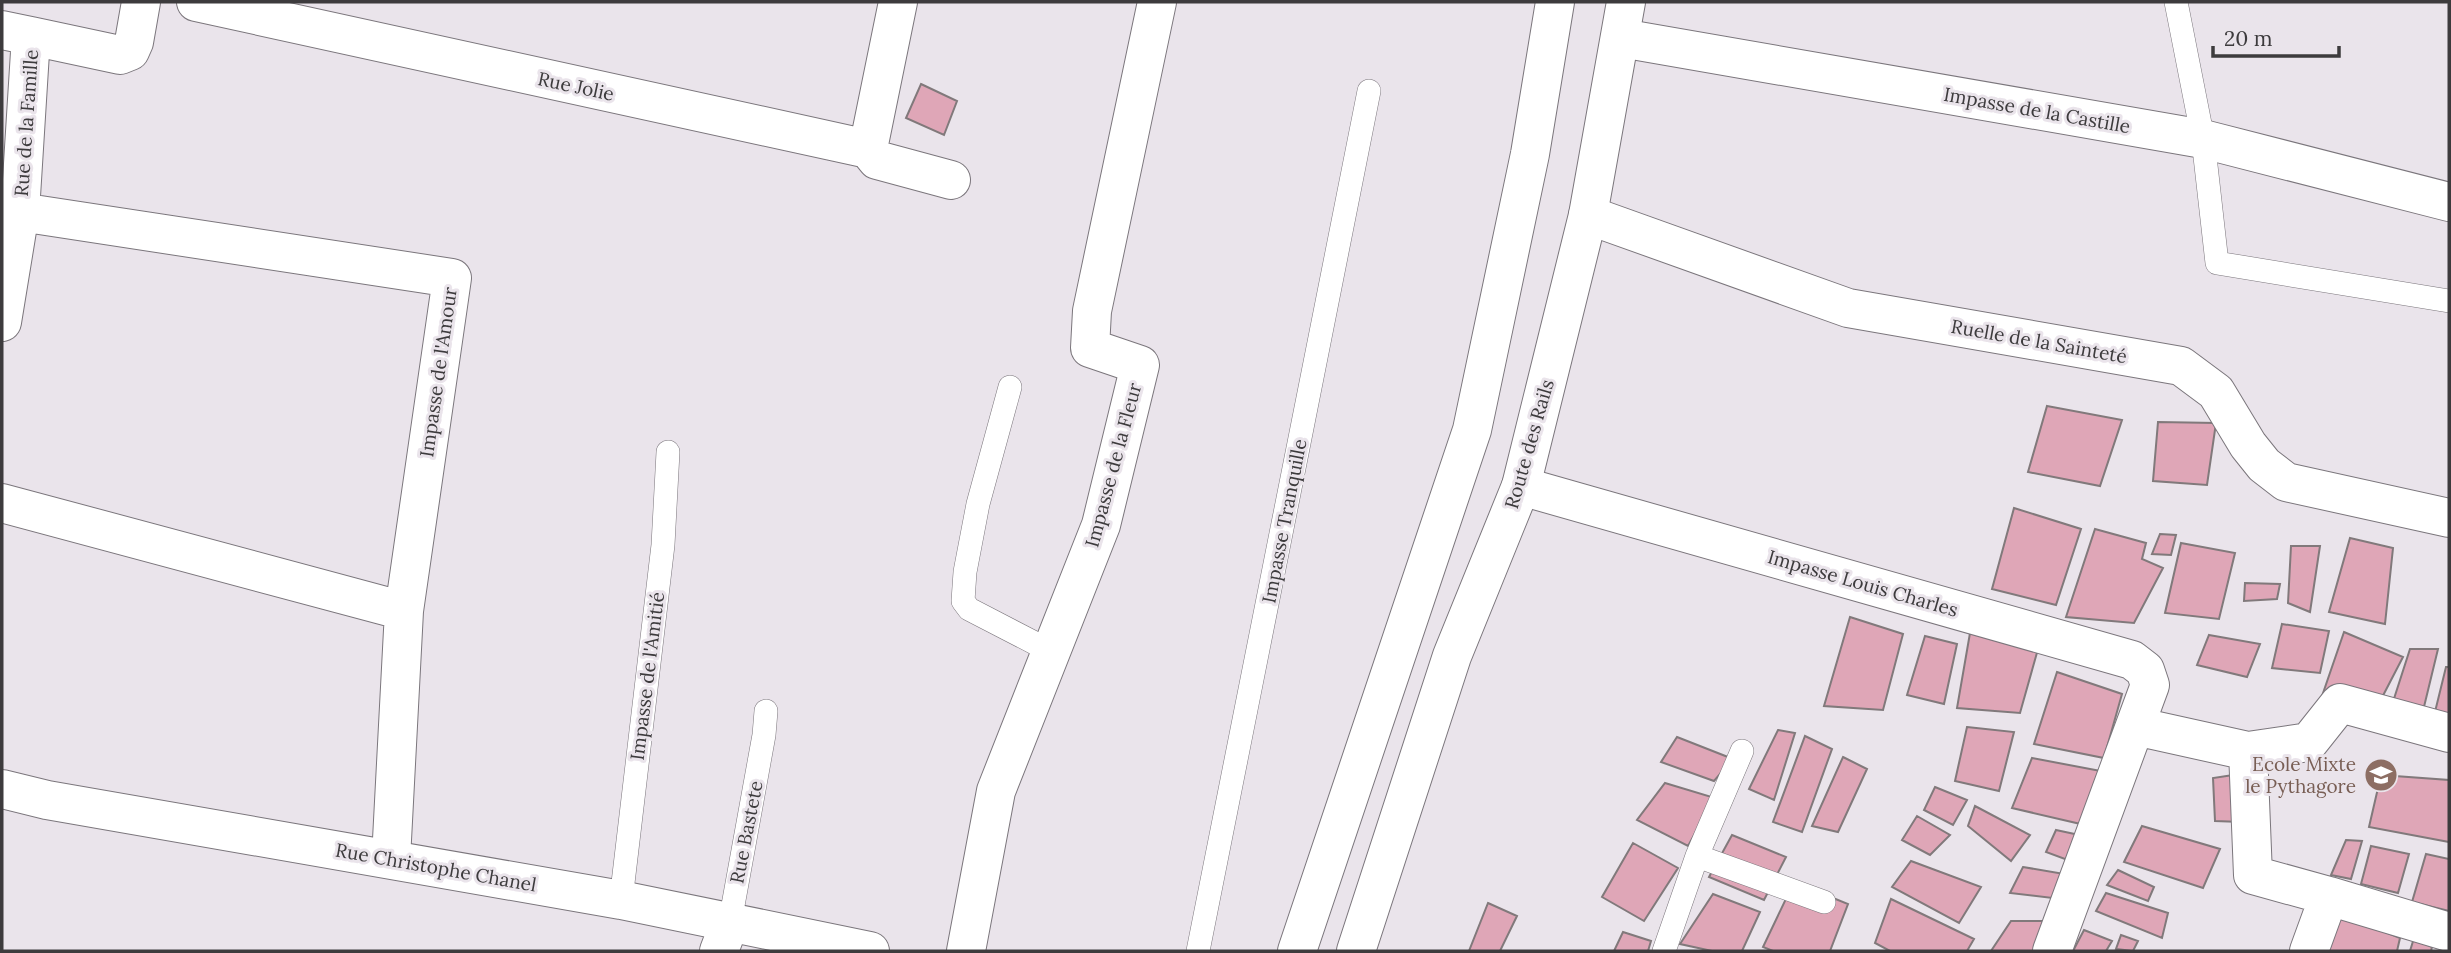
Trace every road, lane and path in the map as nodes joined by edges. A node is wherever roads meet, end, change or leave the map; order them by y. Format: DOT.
graph roads {
  1 [pos="141,2"];
  2 [pos="196,2"];
  3 [pos="898,2"];
  4 [pos="1157,2"];
  5 [pos="1555,2"];
  6 [pos="2176,2"];
  7 [pos="1623,20"];
  8 [pos="16,33"];
  9 [pos="1369,91"];
  10 [pos="2203,139"];
  11 [pos="868,149"];
  12 [pos="951,180"];
  13 [pos="2449,202"];
  14 [pos="20,212"];
  15 [pos="1588,215"];
  16 [pos="2449,301"];
  17 [pos="2,322"];
  18 [pos="1010,387"];
  19 [pos="668,453"];
  20 [pos="1521,486"];
  21 [pos="2,503"];
  22 [pos="2449,518"];
  23 [pos="404,611"];
  24 [pos="1052,652"];
  25 [pos="766,710"];
  26 [pos="2135,726"];
  27 [pos="2449,733"];
  28 [pos="1742,751"];
  29 [pos="2248,751"];
  30 [pos="2,789"];
  31 [pos="1698,856"];
  32 [pos="391,859"];
  33 [pos="2329,896"];
  34 [pos="621,900"];
  35 [pos="1824,902"];
  36 [pos="2449,932"];
  37 [pos="724,937"];
  38 [pos="870,951"];
  39 [pos="966,951"];
  40 [pos="1198,951"];
  41 [pos="1297,951"];
  42 [pos="1356,951"];
  43 [pos="1664,951"];
  44 [pos="2052,951"];
  45 [pos="2309,951"];
  1 -- 8 [label="street"];
  2 -- 11 [label="street, Rue Jolie"];
  3 -- 11 [label="street"];
  4 -- 24 [label="street, Impasse de la Fleur"];
  5 -- 41 [label="street"];
  6 -- 10 [label="lane"];
  7 -- 10 [label="street, Impasse de la Castille"];
  7 -- 15 [label="street, Route des Rails"];
  8 -- 14 [label="street, Rue de la Famille"];
  9 -- 40 [label="lane, Impasse Tranquille"];
  10 -- 13 [label="street, Impasse de la Castille"];
  10 -- 16 [label="lane"];
  11 -- 12 [label="street, Rue Jolie"];
  14 -- 17 [label="street, Rue de la Famille"];
  14 -- 23 [label="street, Impasse de l'Amour"];
  15 -- 20 [label="street, Route des Rails"];
  15 -- 22 [label="street, Ruelle de la Sainteté"];
  18 -- 24 [label="lane"];
  19 -- 34 [label="lane, Impasse de l'Amitié"];
  20 -- 26 [label="street, Impasse Louis Charles"];
  20 -- 42 [label="street, Route des Rails"];
  21 -- 23 [label="street"];
  23 -- 32 [label="street, Impasse de l'Amour"];
  24 -- 39 [label="street, Impasse de la Fleur"];
  25 -- 37 [label="lane, Rue Bastete"];
  26 -- 29 [label="street"];
  26 -- 44 [label="street"];
  27 -- 29 [label="street"];
  28 -- 31 [label="lane"];
  29 -- 33 [label="street"];
  30 -- 32 [label="street, Rue Christophe Chanel"];
  31 -- 35 [label="lane"];
  31 -- 43 [label="lane"];
  32 -- 34 [label="street, Rue Christophe Chanel"];
  33 -- 36 [label="street"];
  33 -- 45 [label="street"];
  34 -- 37 [label="street, Rue Christophe Chanel"];
  37 -- 38 [label="street, Rue Christophe Chanel"];
}
